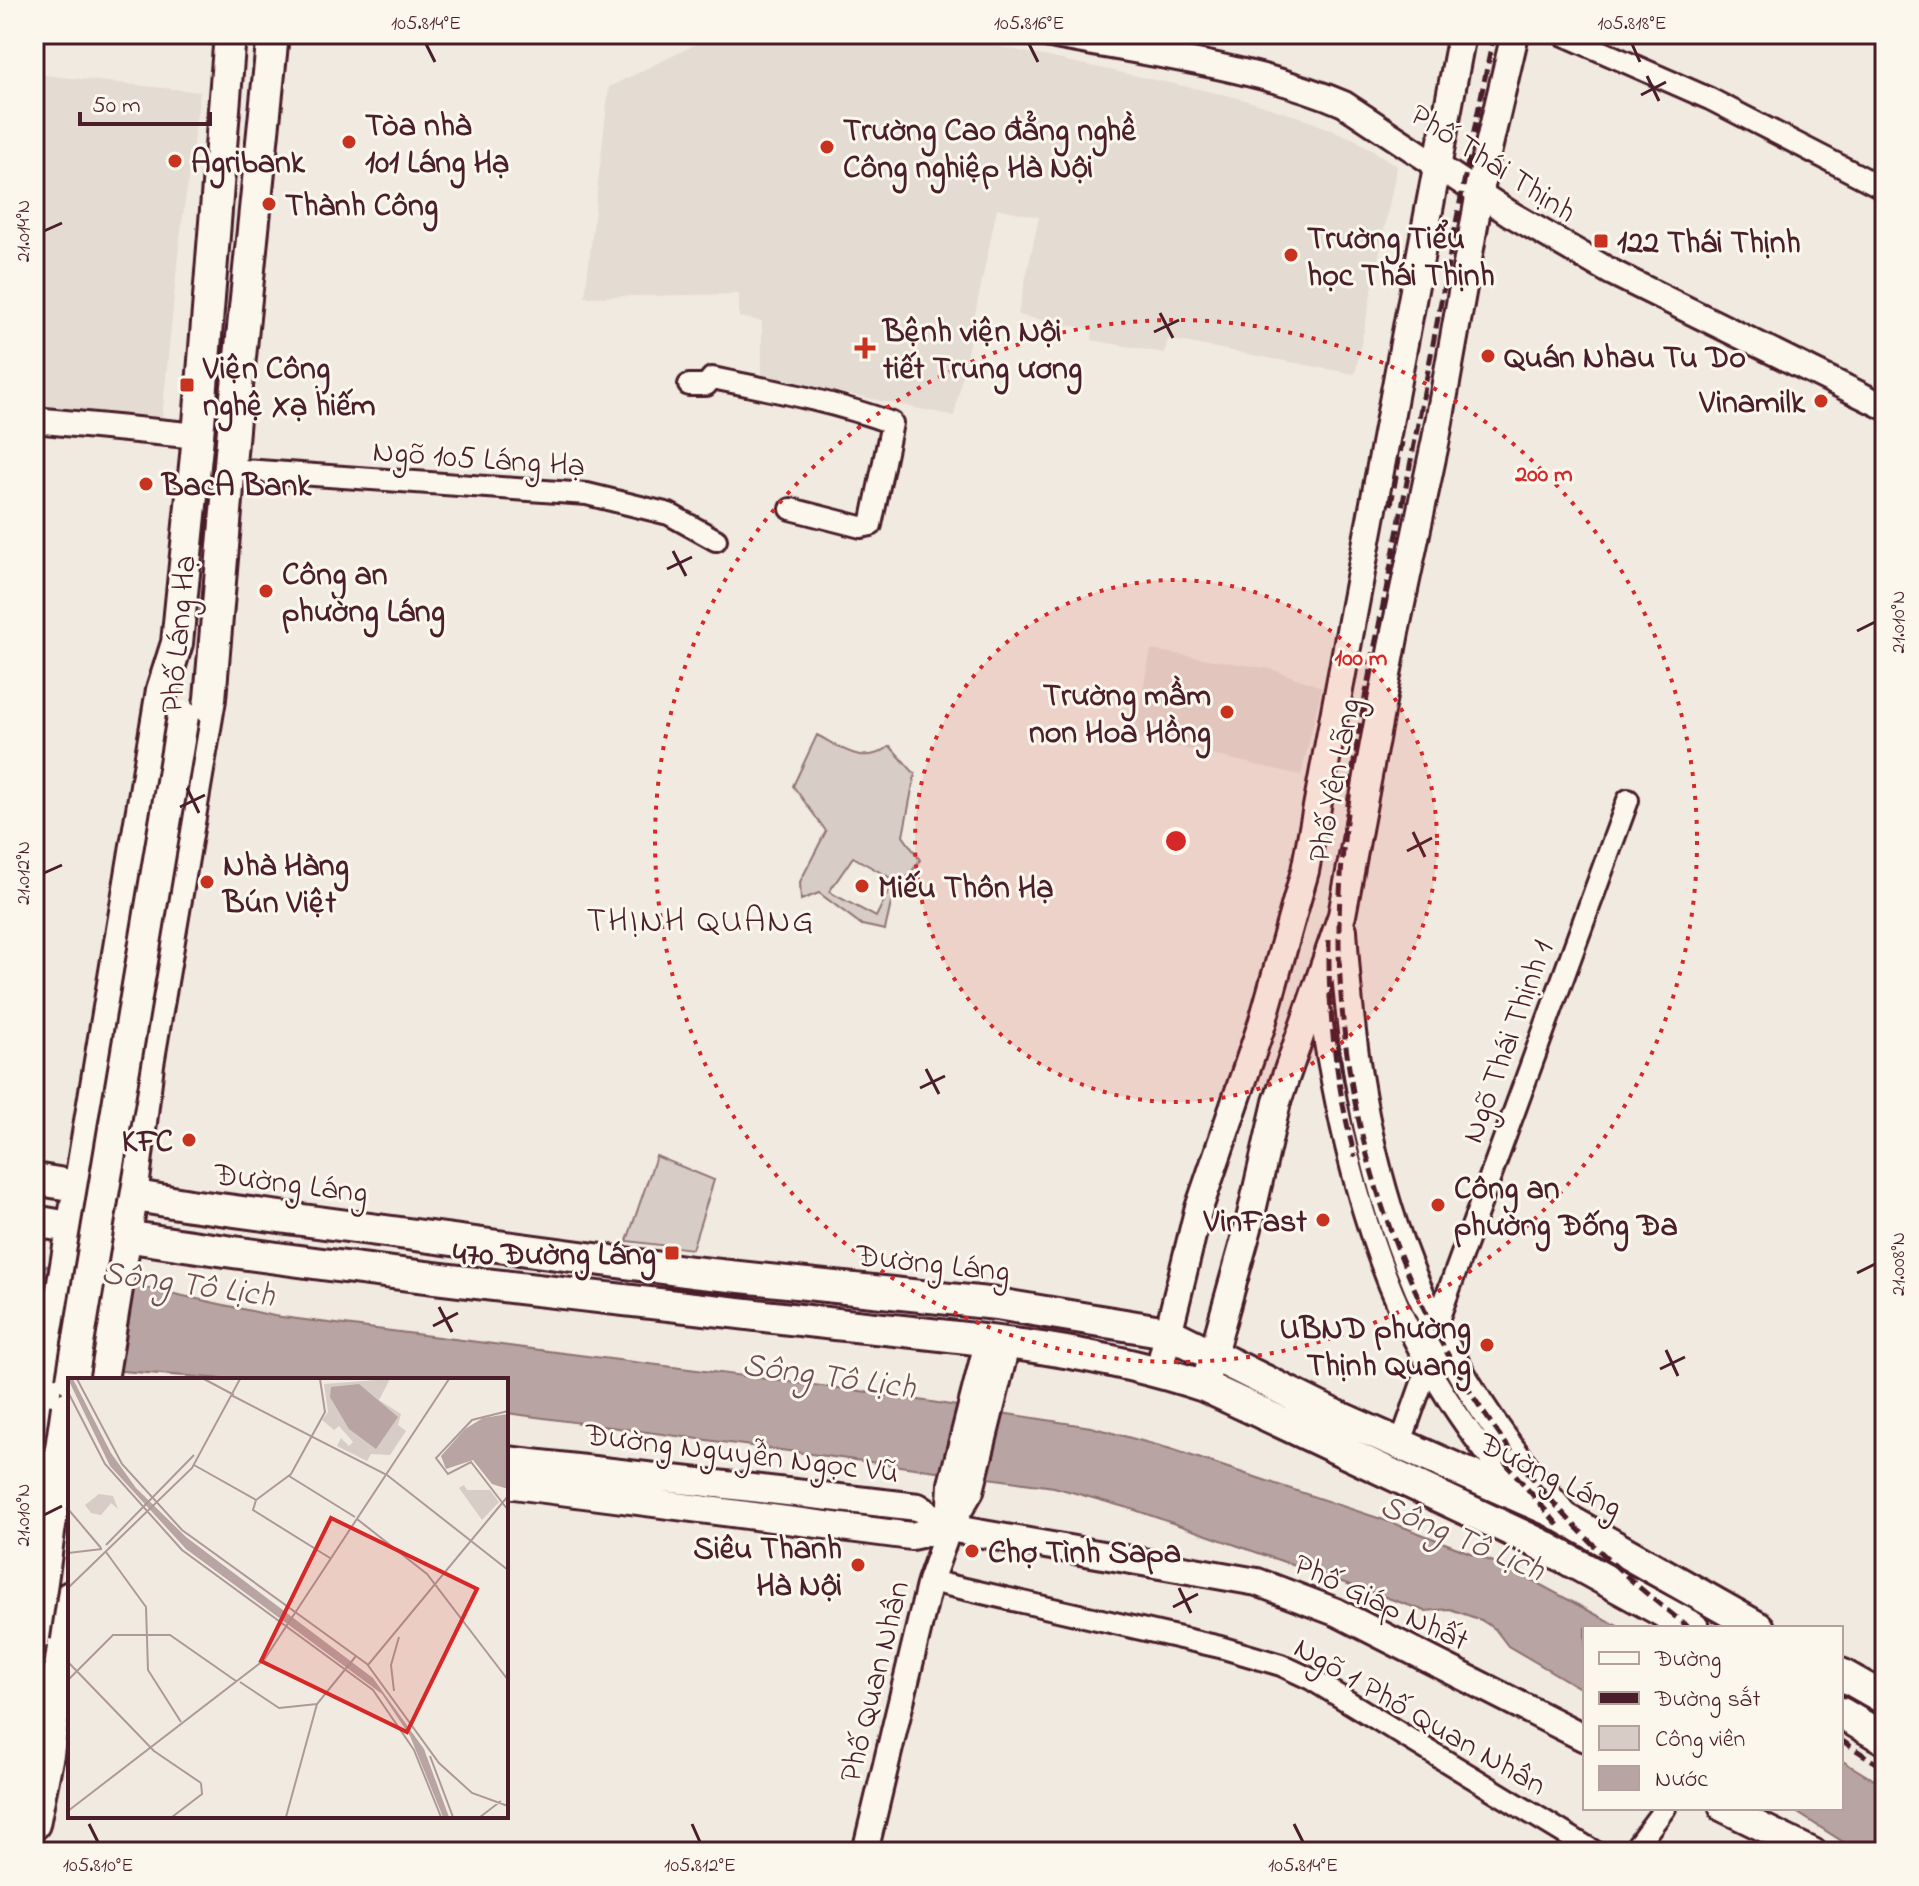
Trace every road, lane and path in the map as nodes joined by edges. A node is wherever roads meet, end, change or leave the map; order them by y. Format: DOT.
graph roads {
  1 [pos="230,34"];
  2 [pos="273,34"];
  3 [pos="1046,34"];
  4 [pos="1462,34"];
  5 [pos="1515,34"];
  6 [pos="1562,34"];
  7 [pos="1437,167"];
  8 [pos="1885,189"];
  9 [pos="216,193"];
  10 [pos="1479,194"];
  11 [pos="256,197"];
  12 [pos="689,385"];
  13 [pos="1885,407"];
  14 [pos="34,420"];
  15 [pos="198,436"];
  16 [pos="229,469"];
  17 [pos="791,509"];
  18 [pos="716,540"];
  19 [pos="177,643"];
  20 [pos="213,645"];
  21 [pos="1335,711"];
  22 [pos="183,716"];
  23 [pos="1380,720"];
  24 [pos="1628,800"];
  25 [pos="1342,915"];
  26 [pos="1317,994"];
  27 [pos="103,1054"];
  28 [pos="148,1064"];
  29 [pos="34,1179"];
  30 [pos="77,1187"];
  31 [pos="132,1197"];
  32 [pos="34,1221"];
  33 [pos="71,1228"];
  34 [pos="126,1238"];
  35 [pos="775,1281"];
  36 [pos="770,1317"];
  37 [pos="1435,1328"];
  38 [pos="1167,1332"];
  39 [pos="1213,1354"];
  40 [pos="995,1355"];
  41 [pos="1428,1366"];
  42 [pos="1159,1371"];
  43 [pos="102,1378"];
  44 [pos="62,1385"];
  45 [pos="1204,1386"];
  46 [pos="37,1414"];
  47 [pos="68,1418"];
  48 [pos="1401,1442"];
  49 [pos="34,1457"];
  50 [pos="508,1460"];
  51 [pos="508,1484"];
  52 [pos="1530,1493"];
  53 [pos="949,1528"];
  54 [pos="34,1532"];
  55 [pos="68,1537"];
  56 [pos="930,1581"];
  57 [pos="68,1611"];
  58 [pos="1689,1626"];
  59 [pos="1755,1626"];
  60 [pos="34,1637"];
  61 [pos="1843,1675"];
  62 [pos="1885,1699"];
  63 [pos="1843,1714"];
  64 [pos="1583,1737"];
  65 [pos="1885,1739"];
  66 [pos="1664,1810"];
  67 [pos="1727,1810"];
  68 [pos="34,1824"];
  69 [pos="865,1852"];
  70 [pos="1595,1852"];
  71 [pos="1632,1852"];
  72 [pos="1813,1852"];
  1 -- 9 [label="main road, Phố Láng Hạ"];
  2 -- 11 [label="main road, Phố Láng Hạ"];
  3 -- 7 [label="street, Phố Thái Thịnh"];
  4 -- 7 [label="main road, Phố Yên Lãng"];
  5 -- 10 [label="main road, Phố Yên Lãng"];
  6 -- 8 [label="street"];
  7 -- 10 [label="street, Phố Thái Thịnh"];
  7 -- 21 [label="main road, Phố Yên Lãng"];
  9 -- 11 [label="main road"];
  9 -- 15 [label="main road, Phố Láng Hạ"];
  10 -- 13 [label="street, Phố Thái Thịnh"];
  10 -- 23 [label="main road, Phố Yên Lãng"];
  11 -- 16 [label="main road, Phố Láng Hạ"];
  12 -- 17 [label="street"];
  14 -- 15 [label="street"];
  15 -- 19 [label="main road, Phố Láng Hạ"];
  16 -- 18 [label="street, Ngõ 105 Láng Hạ"];
  16 -- 20 [label="main road, Phố Láng Hạ"];
  19 -- 22 [label="main road"];
  19 -- 27 [label="main road, Phố Láng Hạ"];
  20 -- 22 [label="main road"];
  20 -- 28 [label="main road, Phố Láng Hạ"];
  21 -- 23 [label="main road"];
  21 -- 38 [label="main road, Phố Yên Lãng"];
  22 -- 44 [label="main road, bridge"];
  23 -- 25 [label="main road, Phố Yên Lãng"];
  24 -- 37 [label="street, Ngõ Thái Thịnh 1"];
  25 -- 26 [label="main road, Phố Yên Lãng"];
  25 -- 37 [label="main road"];
  26 -- 39 [label="main road, Phố Yên Lãng"];
  26 -- 41 [label="street"];
  27 -- 28 [label="main road"];
  27 -- 30 [label="main road, Phố Láng Hạ"];
  28 -- 31 [label="main road, Phố Láng Hạ"];
  29 -- 30 [label="main road, Đường Láng"];
  30 -- 31 [label="main road, Đường Láng"];
  30 -- 33 [label="main road, Phố Láng Hạ"];
  31 -- 34 [label="main road, Phố Láng Hạ"];
  31 -- 35 [label="main road, Đường Láng"];
  32 -- 33 [label="main road"];
  33 -- 34 [label="main road"];
  33 -- 44 [label="main road, Phố Láng Hạ"];
  34 -- 36 [label="main road"];
  34 -- 43 [label="main road, Phố Láng Hạ"];
  35 -- 36 [label="main road"];
  35 -- 38 [label="main road, Đường Láng"];
  36 -- 40 [label="main road"];
  37 -- 41 [label="street, Ngõ Thái Thịnh 1"];
  37 -- 52 [label="main road"];
  38 -- 39 [label="main road, Đường Láng"];
  38 -- 42 [label="main road, Phố Yên Lãng"];
  39 -- 45 [label="main road, Phố Yên Lãng"];
  39 -- 48 [label="main road, Đường Láng"];
  40 -- 42 [label="main road"];
  40 -- 53 [label="street, Phố Quan Nhân"];
  41 -- 48 [label="street, Ngõ Thái Thịnh 1"];
  41 -- 52 [label="street"];
  42 -- 45 [label="main road"];
  44 -- 46 [label="main road"];
  44 -- 60 [label="main road, bridge"];
  45 -- 58 [label="main road"];
  46 -- 47 [label="main road"];
  46 -- 49 [label="main road"];
  48 -- 52 [label="main road, Đường Láng"];
  50 -- 53 [label="main road, Đường Nguyễn Ngọc Vũ"];
  51 -- 53 [label="main road, Đường Nguyễn Ngọc Vũ"];
  52 -- 59 [label="main road, Đường Láng"];
  53 -- 56 [label="street, Phố Quan Nhân"];
  53 -- 64 [label="main road, Phố Giáp Nhất"];
  54 -- 55 [label="main road"];
  56 -- 69 [label="street, Phố Quan Nhân"];
  56 -- 70 [label="street, Ngõ 1 Phố Quan Nhân"];
  57 -- 68 [label="main road"];
  61 -- 62 [label="main road"];
  63 -- 65 [label="main road"];
  66 -- 71 [label="street"];
  67 -- 72 [label="main road"];
}
